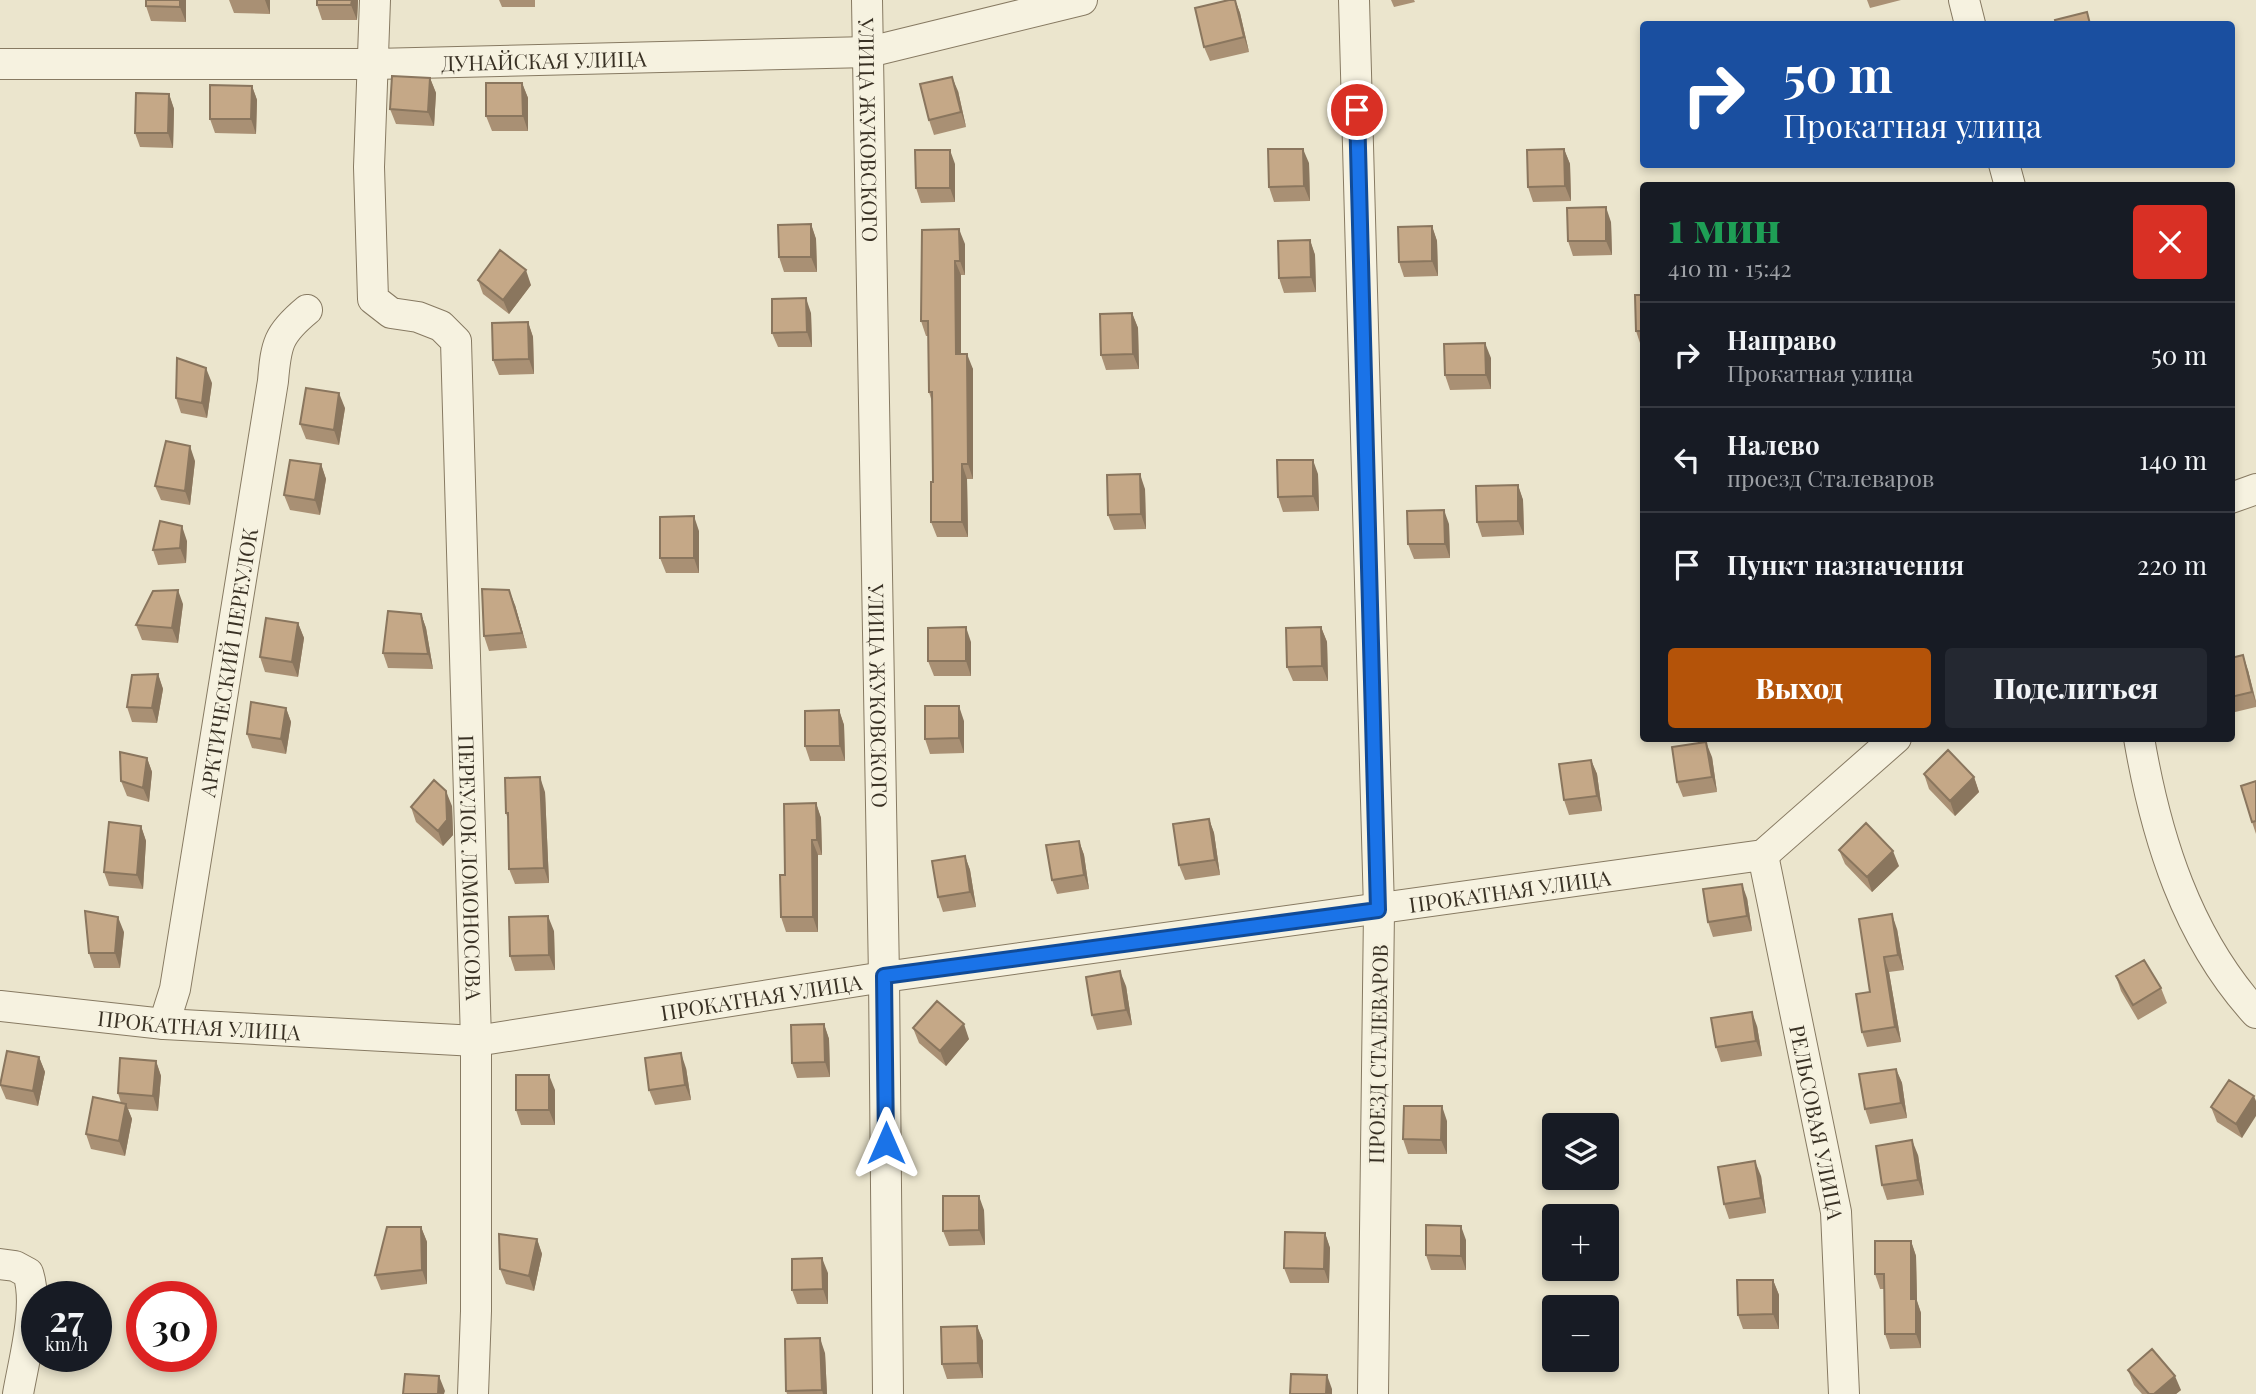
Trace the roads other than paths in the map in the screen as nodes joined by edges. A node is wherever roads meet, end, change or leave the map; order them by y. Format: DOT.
graph roads {
  1 [pos="375,0"];
  2 [pos="867,0"];
  3 [pos="1082,0"];
  4 [pos="1354,0"];
  5 [pos="1964,0"];
  6 [pos="1969,21"];
  7 [pos="869,52"];
  8 [pos="0,64"];
  9 [pos="374,64"];
  10 [pos="307,310"];
  11 [pos="2256,489"];
  12 [pos="2235,497"];
  13 [pos="1891,742"];
  14 [pos="2139,742"];
  15 [pos="1763,855"];
  16 [pos="1378,910"];
  17 [pos="884,976"];
  18 [pos="0,1006"];
  19 [pos="2256,1013"];
  20 [pos="164,1024"];
  21 [pos="477,1041"];
  22 [pos="0,1264"];
  23 [pos="18,1394"];
  24 [pos="473,1394"];
  25 [pos="888,1394"];
  26 [pos="1373,1394"];
  27 [pos="1844,1394"];
  1 -- 9 [label="street"];
  2 -- 7 [label="street, УЛИЦА ЖУКОВСКОГО"];
  3 -- 7 [label="street, ДУНАЙСКАЯ УЛИЦА"];
  4 -- 16 [label="street, ПРОЕЗД СТАЛЕВАРОВ"];
  5 -- 6 [label="street"];
  7 -- 9 [label="street, ДУНАЙСКАЯ УЛИЦА"];
  7 -- 17 [label="street, УЛИЦА ЖУКОВСКОГО"];
  8 -- 9 [label="street, ДУНАЙСКАЯ УЛИЦА"];
  9 -- 21 [label="street, ПЕРЕУЛОК ЛОМОНОСОВА"];
  10 -- 20 [label="street, АРКТИЧЕСКИЙ ПЕРЕУЛОК"];
  11 -- 12 [label="street"];
  13 -- 15 [label="street"];
  14 -- 19 [label="street"];
  15 -- 16 [label="street, ПРОКАТНАЯ УЛИЦА"];
  15 -- 27 [label="street, РЕЛЬСОВАЯ УЛИЦА"];
  16 -- 17 [label="street, ПРОКАТНАЯ УЛИЦА"];
  16 -- 26 [label="street, ПРОЕЗД СТАЛЕВАРОВ"];
  17 -- 21 [label="street, ПРОКАТНАЯ УЛИЦА"];
  17 -- 25 [label="street, УЛИЦА ЖУКОВСКОГО"];
  18 -- 20 [label="street, ПРОКАТНАЯ УЛИЦА"];
  20 -- 21 [label="street, ПРОКАТНАЯ УЛИЦА"];
  21 -- 24 [label="street, ПЕРЕУЛОК ЛОМОНОСОВА"];
  22 -- 23 [label="street"];
}
